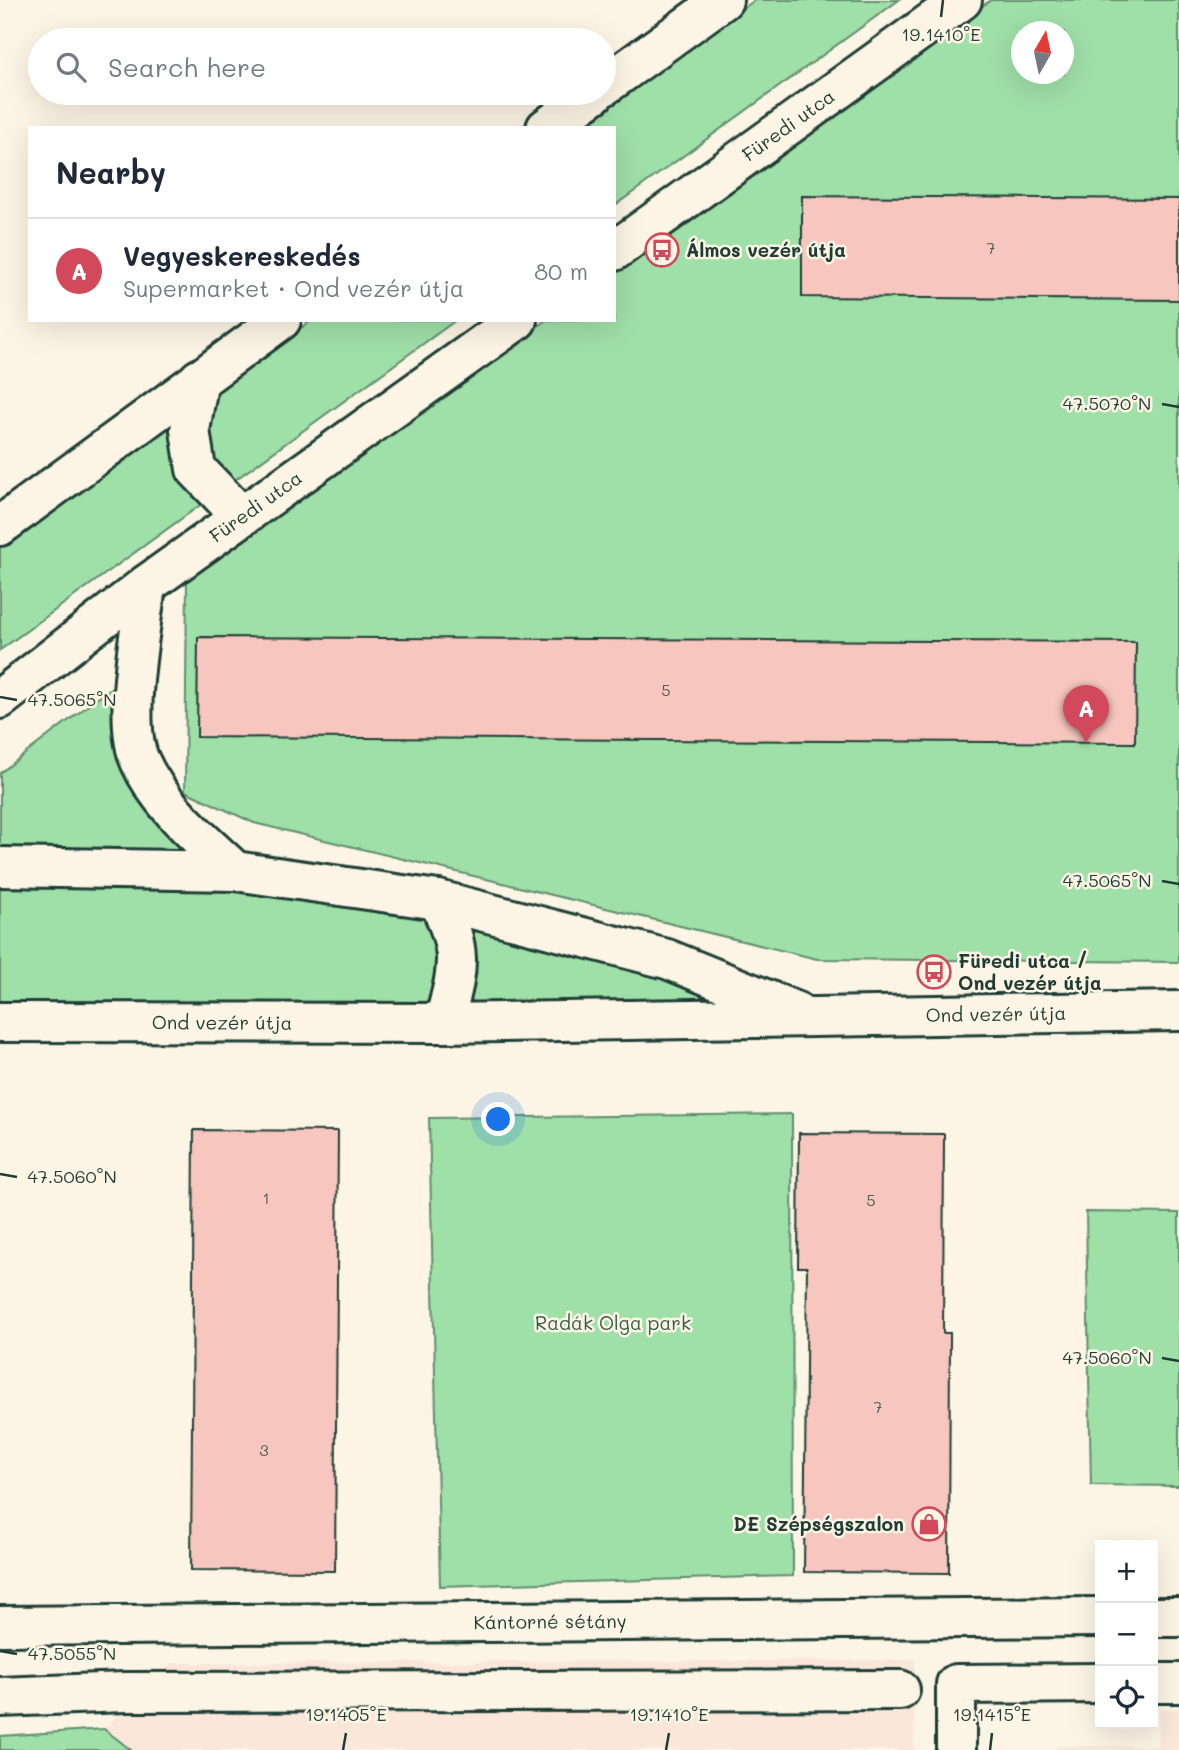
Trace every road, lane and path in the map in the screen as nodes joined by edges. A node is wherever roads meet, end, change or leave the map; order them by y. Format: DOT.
graph roads {
  1 [pos="723,0"];
  2 [pos="962,0"];
  3 [pos="616,77"];
  4 [pos="579,105"];
  5 [pos="550,126"];
  6 [pos="616,250"];
  7 [pos="278,322"];
  8 [pos="514,322"];
  9 [pos="200,379"];
  10 [pos="241,516"];
  11 [pos="0,526"];
  12 [pos="146,585"];
  13 [pos="0,699"];
  14 [pos="0,867"];
  15 [pos="235,871"];
  16 [pos="438,900"];
  17 [pos="1179,1011"];
  18 [pos="812,1018"];
  19 [pos="0,1022"];
  20 [pos="444,1023"];
  21 [pos="1095,1617"];
  22 [pos="1158,1617"];
  23 [pos="1179,1617"];
  24 [pos="0,1626"];
  25 [pos="1095,1683"];
  26 [pos="1158,1683"];
  27 [pos="1179,1683"];
  28 [pos="900,1690"];
  29 [pos="0,1697"];
  30 [pos="956,1750"];
  1 -- 3 [label="street"];
  2 -- 6 [label="street, Füredi utca"];
  4 -- 5 [label="street"];
  7 -- 9 [label="street"];
  8 -- 10 [label="street, Füredi utca"];
  9 -- 10 [label="street"];
  9 -- 11 [label="street"];
  10 -- 12 [label="street, Füredi utca"];
  12 -- 13 [label="street, Füredi utca"];
  12 -- 15 [label="street"];
  14 -- 15 [label="street, Ond vezér útja"];
  15 -- 16 [label="street, Ond vezér útja"];
  16 -- 18 [label="street, Ond vezér útja"];
  16 -- 20 [label="street"];
  17 -- 18 [label="street, Ond vezér útja"];
  18 -- 20 [label="street, Ond vezér útja"];
  19 -- 20 [label="street, Ond vezér útja"];
  21 -- 24 [label="street, Kántorné sétány"];
  22 -- 23 [label="street"];
  25 -- 30 [label="street"];
  26 -- 27 [label="street"];
  28 -- 29 [label="street"];
}
